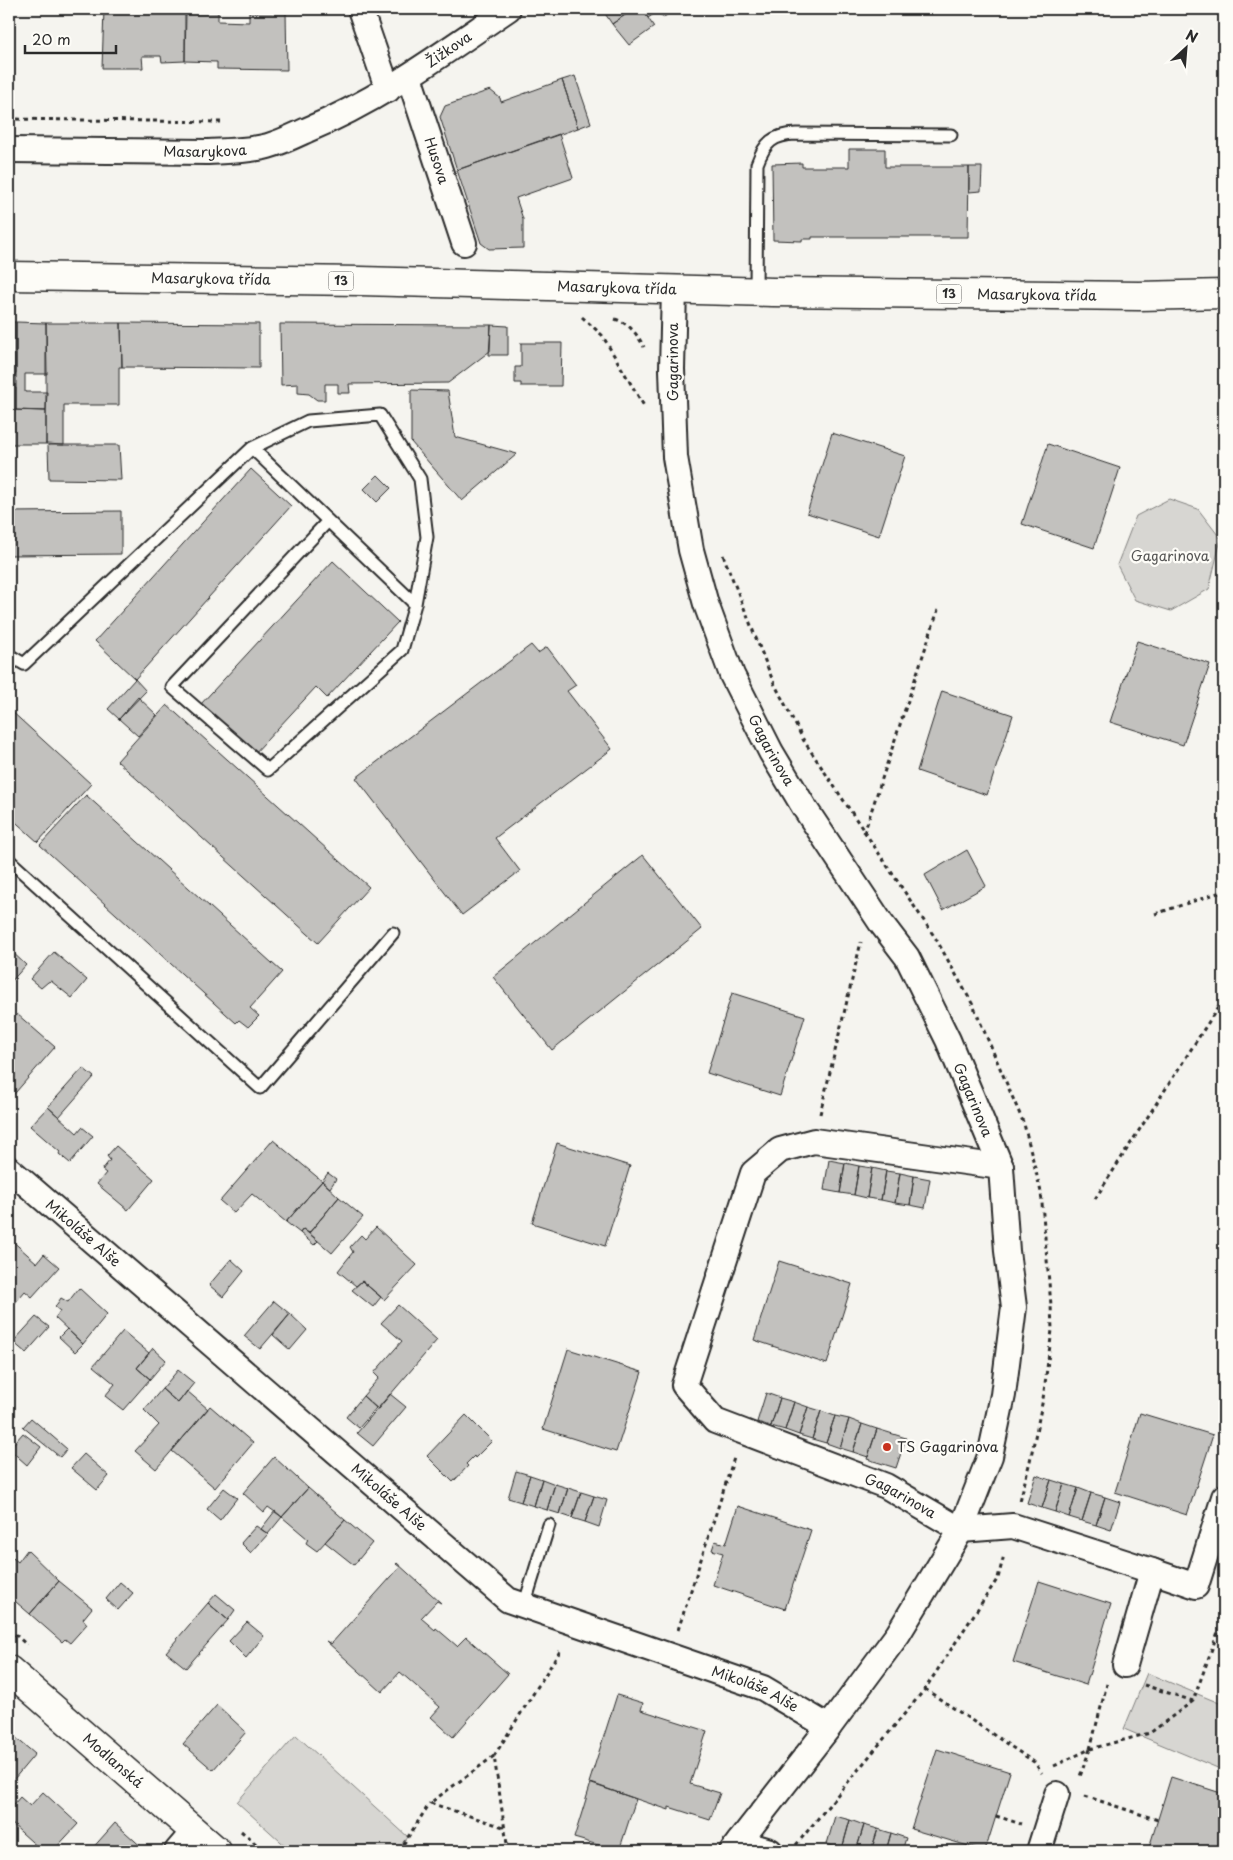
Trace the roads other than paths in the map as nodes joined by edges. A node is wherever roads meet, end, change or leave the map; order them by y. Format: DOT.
graph roads {
  1 [pos="360,9"];
  2 [pos="508,9"];
  3 [pos="409,77"];
  4 [pos="388,90"];
  5 [pos="951,134"];
  6 [pos="9,150"];
  7 [pos="464,243"];
  8 [pos="9,276"];
  9 [pos="674,289"];
  10 [pos="756,292"];
  11 [pos="1224,294"];
  12 [pos="252,448"];
  13 [pos="328,521"];
  14 [pos="414,604"];
  15 [pos="9,655"];
  16 [pos="9,860"];
  17 [pos="393,934"];
  18 [pos="1001,1167"];
  19 [pos="9,1169"];
  20 [pos="1224,1497"];
  21 [pos="549,1525"];
  22 [pos="961,1530"];
  23 [pos="1152,1572"];
  24 [pos="524,1606"];
  25 [pos="9,1670"];
  26 [pos="1132,1674"];
  27 [pos="829,1727"];
  28 [pos="1059,1784"];
  29 [pos="186,1841"];
  30 [pos="736,1846"];
  31 [pos="217,1851"];
  32 [pos="770,1851"];
  33 [pos="1039,1851"];
  1 -- 4 [label="street"];
  2 -- 3 [label="street, Žižkova"];
  3 -- 4 [label="street, Žižkova"];
  3 -- 7 [label="street, Husova"];
  4 -- 6 [label="street, Masarykova"];
  5 -- 10 [label="lane"];
  8 -- 9 [label="main road, Masarykova třída / 13"];
  9 -- 10 [label="main road, Masarykova třída / 13"];
  9 -- 18 [label="street, Gagarinova"];
  10 -- 11 [label="main road, Masarykova třída / 13"];
  12 -- 13 [label="lane"];
  12 -- 14 [label="lane"];
  12 -- 15 [label="lane"];
  13 -- 14 [label="lane"];
  13 -- 14 [label="lane"];
  16 -- 17 [label="lane"];
  18 -- 22 [label="street, Gagarinova"];
  18 -- 22 [label="street, Gagarinova"];
  19 -- 24 [label="street, Mikoláše Alše"];
  20 -- 23 [label="street"];
  21 -- 24 [label="lane"];
  22 -- 23 [label="street"];
  22 -- 27 [label="street, Gagarinova"];
  23 -- 26 [label="street"];
  24 -- 27 [label="street, Mikoláše Alše"];
  25 -- 29 [label="main road, Modlanská"];
  27 -- 30 [label="street, Gagarinova"];
  28 -- 33 [label="street"];
  29 -- 31 [label="main road, Modlanská"];
  30 -- 32 [label="street, Gagarinova"];
}
